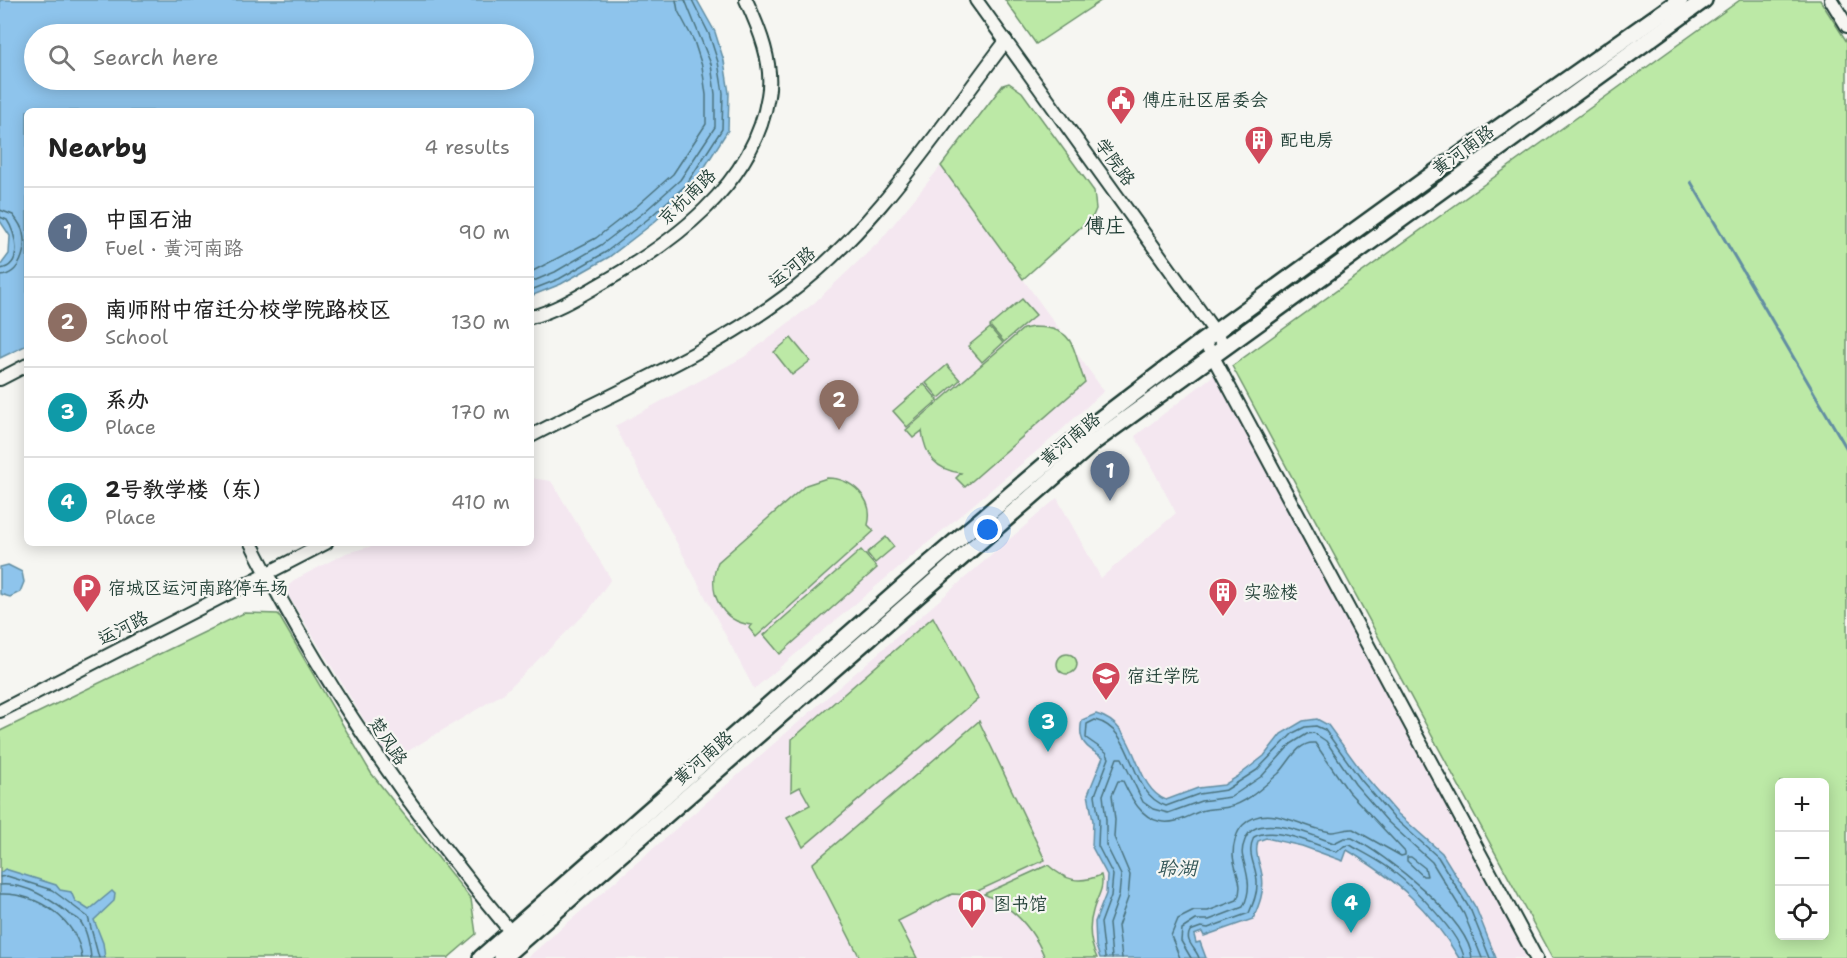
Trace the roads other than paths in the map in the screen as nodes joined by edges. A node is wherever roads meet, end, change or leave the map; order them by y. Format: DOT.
graph roads {
  1 [pos="746,0"];
  2 [pos="976,0"];
  3 [pos="1680,0"];
  4 [pos="1704,0"];
  5 [pos="1831,0"];
  6 [pos="1847,26"];
  7 [pos="1006,41"];
  8 [pos="534,316"];
  9 [pos="1210,336"];
  10 [pos="1226,346"];
  11 [pos="1212,355"];
  12 [pos="24,367"];
  13 [pos="0,379"];
  14 [pos="534,434"];
  15 [pos="253,546"];
  16 [pos="320,546"];
  17 [pos="267,574"];
  18 [pos="0,711"];
  19 [pos="515,938"];
  20 [pos="481,958"];
  21 [pos="502,958"];
  22 [pos="1536,958"];
  1 -- 8 [label="street, 京杭南路"];
  2 -- 7 [label="street, 学院路"];
  3 -- 9 [label="main road, 黄河南路"];
  4 -- 10 [label="main road, 黄河南路"];
  5 -- 6 [label="street"];
  7 -- 9 [label="street, 学院路"];
  7 -- 14 [label="street, 运河路"];
  9 -- 10 [label="street, 学院路"];
  9 -- 11 [label="street"];
  9 -- 19 [label="main road, 黄河南路"];
  10 -- 11 [label="main road, 黄河南路"];
  11 -- 19 [label="main road, 黄河南路"];
  11 -- 22 [label="street"];
  12 -- 13 [label="street"];
  15 -- 17 [label="street, 楚风路"];
  16 -- 17 [label="street, 运河路"];
  17 -- 18 [label="street, 运河路"];
  17 -- 19 [label="street, 楚风路"];
  19 -- 20 [label="main road, 黄河南路"];
  19 -- 21 [label="main road, 黄河南路"];
}
